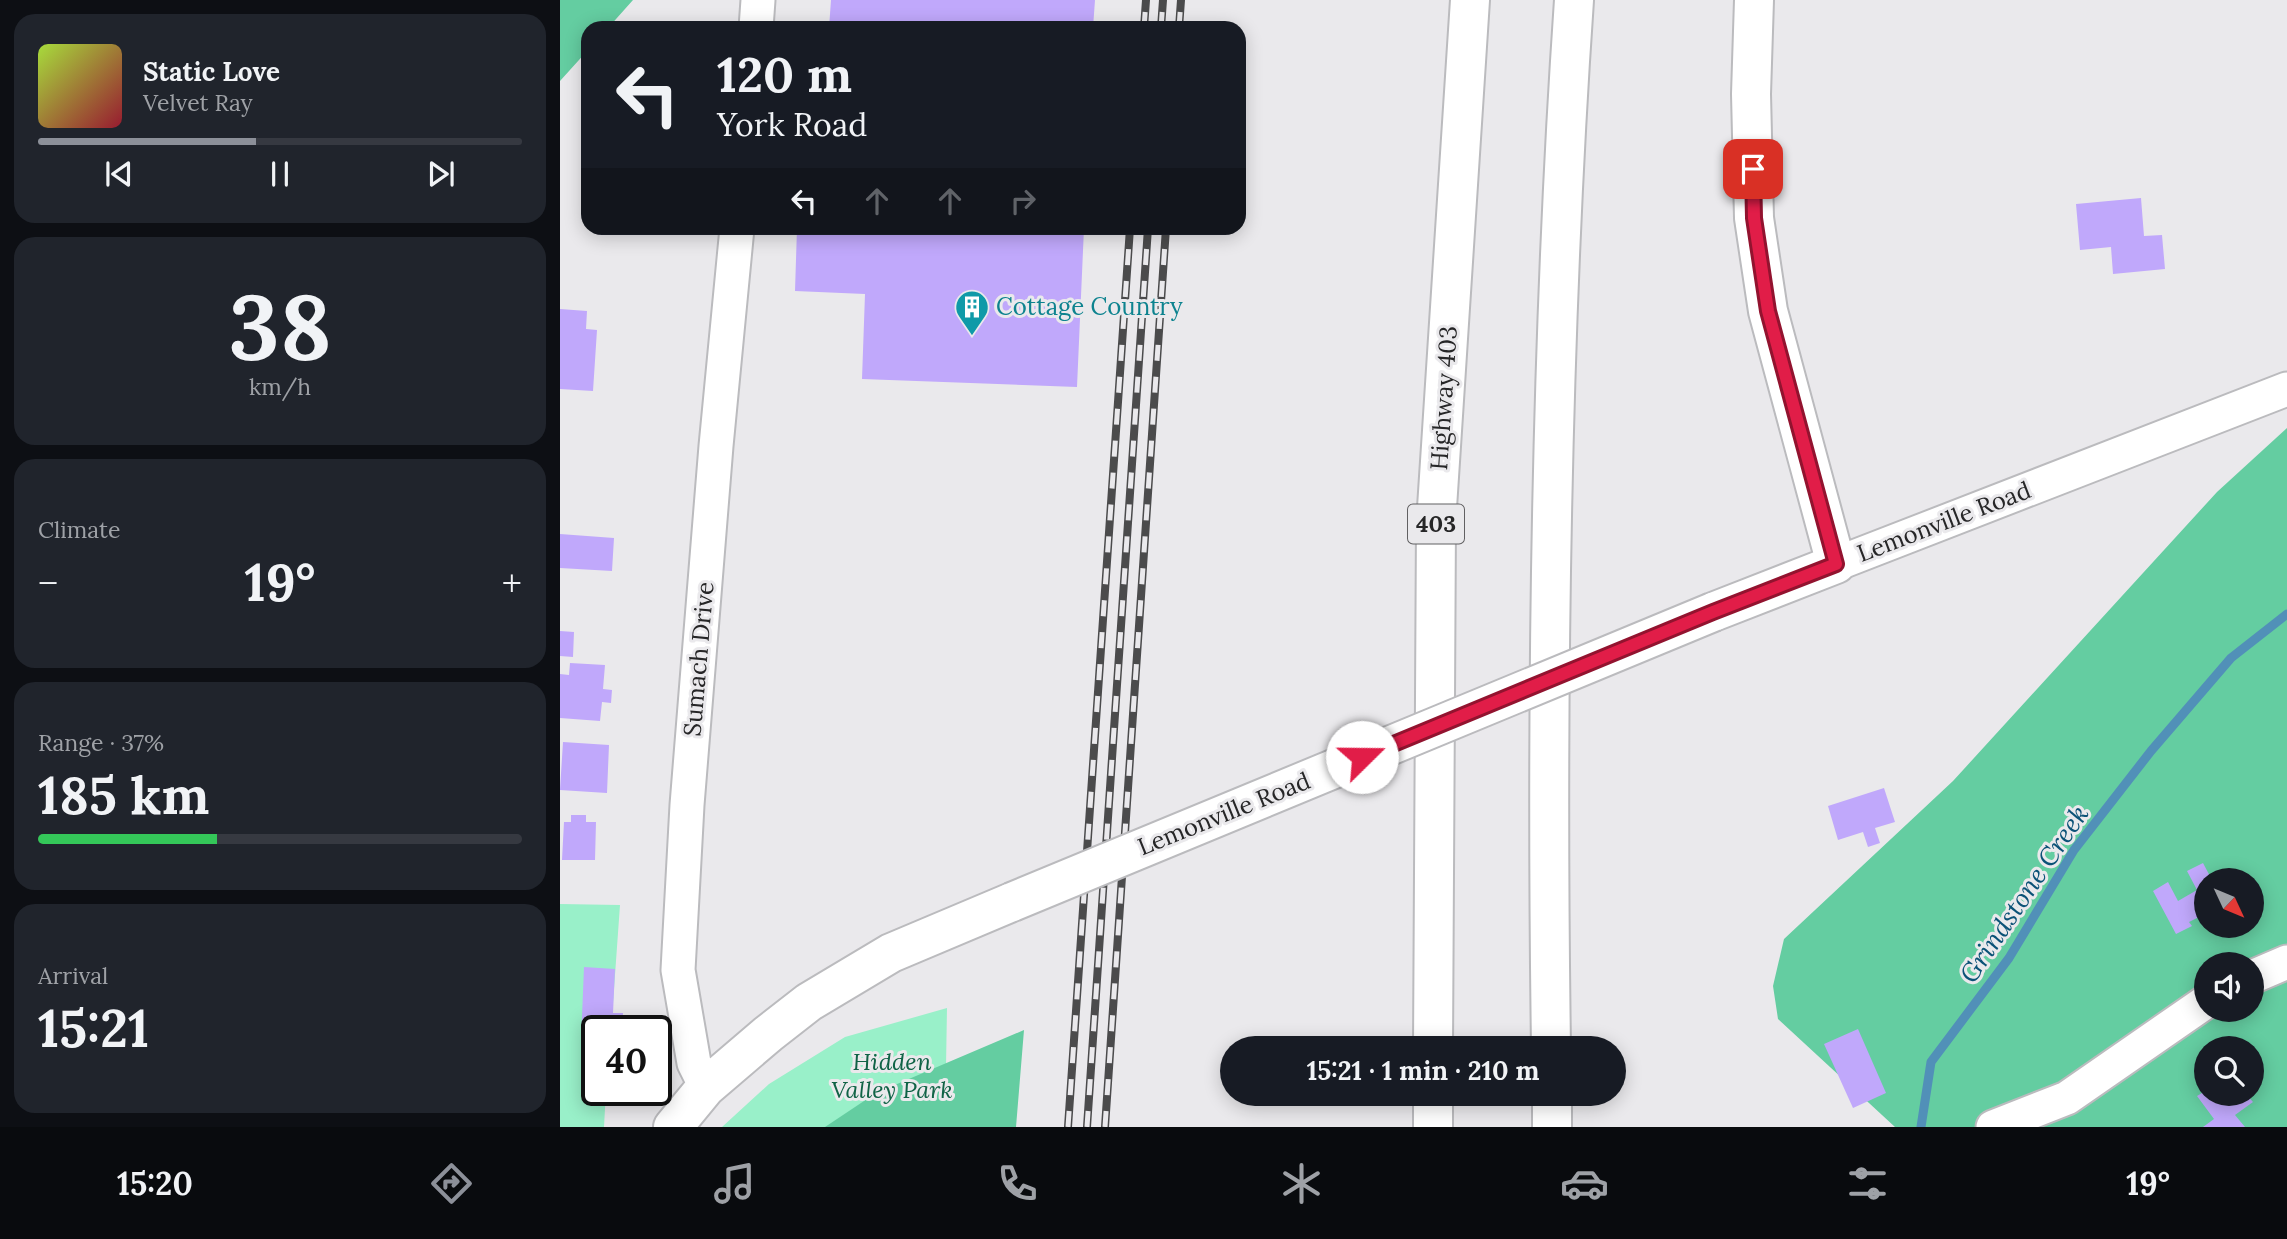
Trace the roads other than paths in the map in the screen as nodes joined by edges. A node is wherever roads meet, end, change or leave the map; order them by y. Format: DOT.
graph roads {
  1 [pos="758,0"];
  2 [pos="1470,0"];
  3 [pos="1574,0"];
  4 [pos="1754,0"];
  5 [pos="756,21"];
  6 [pos="736,235"];
  7 [pos="2287,389"];
  8 [pos="1836,564"];
  9 [pos="2287,962"];
  10 [pos="2264,972"];
  11 [pos="2194,1009"];
  12 [pos="1433,1036"];
  13 [pos="1551,1036"];
  14 [pos="706,1087"];
  15 [pos="1433,1106"];
  16 [pos="1552,1106"];
  17 [pos="673,1127"];
  18 [pos="1433,1127"];
  19 [pos="1552,1127"];
  20 [pos="1993,1127"];
  1 -- 5 [label="street"];
  2 -- 12 [label="main road, Highway 403 / 403"];
  3 -- 13 [label="main road"];
  4 -- 8 [label="main road"];
  6 -- 14 [label="street, Sumach Drive"];
  7 -- 8 [label="street, Lemonville Road"];
  8 -- 14 [label="main road, Lemonville Road, bridge"];
  9 -- 10 [label="street"];
  11 -- 20 [label="street"];
  14 -- 17 [label="main road, Lemonville Road"];
  15 -- 18 [label="main road"];
  16 -- 19 [label="main road"];
}
